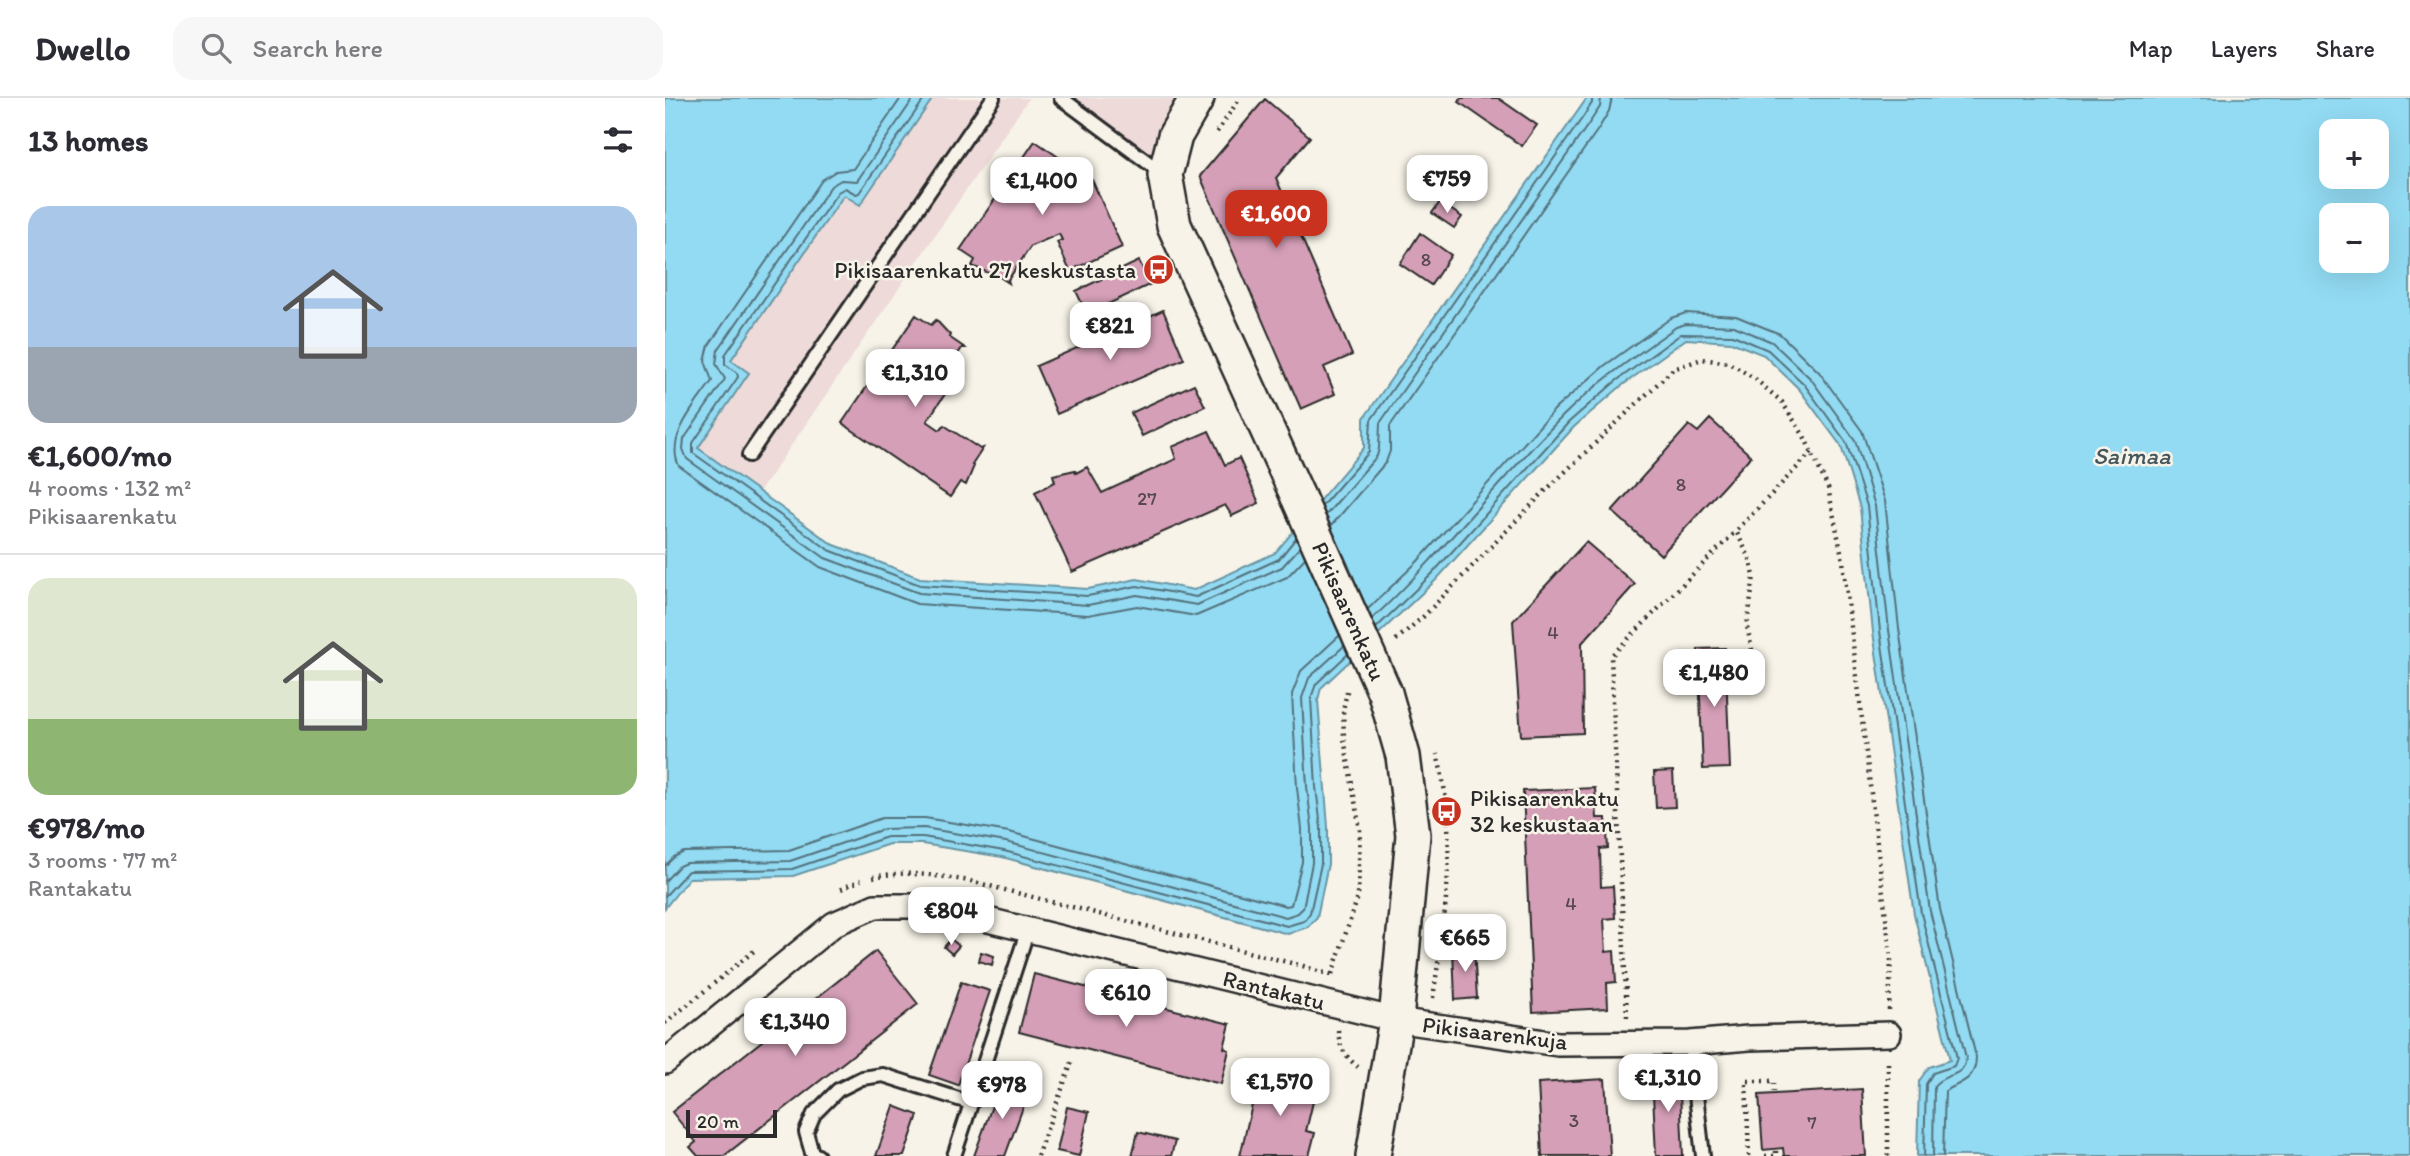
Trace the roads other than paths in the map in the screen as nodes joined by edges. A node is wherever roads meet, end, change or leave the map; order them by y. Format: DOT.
graph roads {
  1 [pos="993,98"];
  2 [pos="1061,98"];
  3 [pos="1197,98"];
  4 [pos="1165,175"];
  5 [pos="749,455"];
  6 [pos="1028,929"];
  7 [pos="1396,1020"];
  8 [pos="1889,1034"];
  9 [pos="1690,1043"];
  10 [pos="665,1062"];
  11 [pos="971,1103"];
  12 [pos="818,1156"];
  13 [pos="954,1156"];
  14 [pos="1373,1156"];
  15 [pos="1703,1156"];
  1 -- 5 [label="lane"];
  2 -- 4 [label="lane"];
  3 -- 4 [label="street, Pikisaarenkatu"];
  4 -- 7 [label="street, Pikisaarenkatu, bridge"];
  6 -- 7 [label="street, Rantakatu"];
  6 -- 10 [label="street, Rantakatu"];
  6 -- 11 [label="lane"];
  7 -- 9 [label="street, Pikisaarenkuja"];
  7 -- 14 [label="street, Pikisaarenkatu"];
  8 -- 9 [label="street, Pikisaarenkuja"];
  9 -- 15 [label="lane"];
  11 -- 12 [label="lane"];
  11 -- 13 [label="lane"];
}
